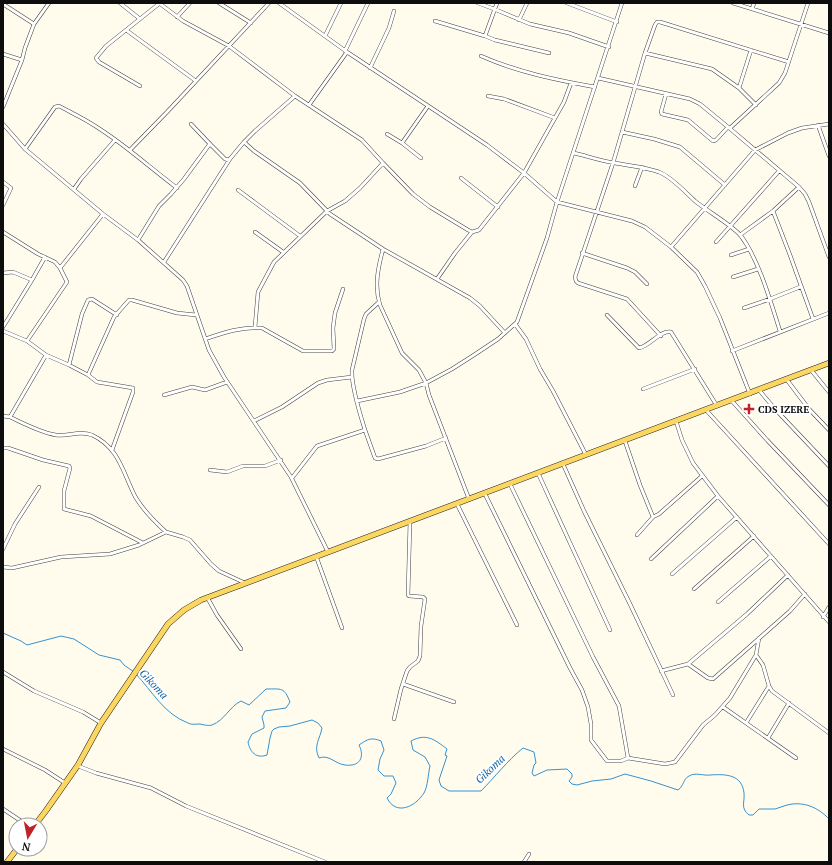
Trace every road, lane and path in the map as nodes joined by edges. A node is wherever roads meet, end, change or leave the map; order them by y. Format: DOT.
graph roads {
  1 [pos="120,3"];
  2 [pos="159,3"];
  3 [pos="190,3"];
  4 [pos="219,3"];
  5 [pos="269,3"];
  6 [pos="341,3"];
  7 [pos="368,3"];
  8 [pos="478,3"];
  9 [pos="497,3"];
  10 [pos="527,3"];
  11 [pos="567,3"];
  12 [pos="622,3"];
  13 [pos="733,3"];
  14 [pos="754,3"];
  15 [pos="808,3"];
  16 [pos="3,4"];
  17 [pos="47,4"];
  18 [pos="281,4"];
  19 [pos="494,9"];
  20 [pos="752,9"];
  21 [pos="394,11"];
  22 [pos="177,16"];
  23 [pos="140,19"];
  24 [pos="519,20"];
  25 [pos="435,21"];
  26 [pos="617,22"];
  27 [pos="251,23"];
  28 [pos="34,24"];
  29 [pos="801,25"];
  30 [pos="126,30"];
  31 [pos="829,33"];
  32 [pos="325,36"];
  33 [pos="485,36"];
  34 [pos="229,46"];
  35 [pos="609,47"];
  36 [pos="752,50"];
  37 [pos="346,52"];
  38 [pos="549,53"];
  39 [pos="645,53"];
  40 [pos="3,54"];
  41 [pos="481,56"];
  42 [pos="22,60"];
  43 [pos="789,62"];
  44 [pos="370,68"];
  45 [pos="598,78"];
  46 [pos="196,81"];
  47 [pos="571,83"];
  48 [pos="140,86"];
  49 [pos="595,87"];
  50 [pos="636,88"];
  51 [pos="739,88"];
  52 [pos="666,94"];
  53 [pos="295,96"];
  54 [pos="488,96"];
  55 [pos="309,105"];
  56 [pos="756,105"];
  57 [pos="428,106"];
  58 [pos="3,107"];
  59 [pos="555,118"];
  60 [pos="3,124"];
  61 [pos="191,124"];
  62 [pos="829,124"];
  63 [pos="818,125"];
  64 [pos="729,127"];
  65 [pos="7,129"];
  66 [pos="622,132"];
  67 [pos="3,133"];
  68 [pos="387,134"];
  69 [pos="115,140"];
  70 [pos="244,142"];
  71 [pos="402,143"];
  72 [pos="211,145"];
  73 [pos="25,149"];
  74 [pos="130,150"];
  75 [pos="755,150"];
  76 [pos="574,153"];
  77 [pos="829,156"];
  78 [pos="421,158"];
  79 [pos="230,159"];
  80 [pos="382,163"];
  81 [pos="613,163"];
  82 [pos="642,167"];
  83 [pos="779,171"];
  84 [pos="524,173"];
  85 [pos="461,178"];
  86 [pos="3,182"];
  87 [pos="725,185"];
  88 [pos="635,186"];
  89 [pos="799,187"];
  90 [pos="177,188"];
  91 [pos="74,189"];
  92 [pos="238,190"];
  93 [pos="557,202"];
  94 [pos="3,205"];
  95 [pos="498,206"];
  96 [pos="704,208"];
  97 [pos="327,211"];
  98 [pos="597,211"];
  99 [pos="772,211"];
  100 [pos="103,214"];
  101 [pos="730,227"];
  102 [pos="3,232"];
  103 [pos="255,232"];
  104 [pos="472,232"];
  105 [pos="740,235"];
  106 [pos="300,236"];
  107 [pos="138,240"];
  108 [pos="716,242"];
  109 [pos="671,247"];
  110 [pos="383,249"];
  111 [pos="749,249"];
  112 [pos="283,252"];
  113 [pos="582,253"];
  114 [pos="731,255"];
  115 [pos="46,257"];
  116 [pos="829,257"];
  117 [pos="164,262"];
  118 [pos="60,268"];
  119 [pos="758,268"];
  120 [pos="3,273"];
  121 [pos="733,277"];
  122 [pos="437,279"];
  123 [pos="32,280"];
  124 [pos="647,284"];
  125 [pos="800,287"];
  126 [pos="343,289"];
  127 [pos="770,300"];
  128 [pos="379,302"];
  129 [pos="744,308"];
  130 [pos="829,313"];
  131 [pos="117,314"];
  132 [pos="196,315"];
  133 [pos="607,316"];
  134 [pos="812,319"];
  135 [pos="515,324"];
  136 [pos="3,326"];
  137 [pos="255,327"];
  138 [pos="3,331"];
  139 [pos="780,332"];
  140 [pos="505,333"];
  141 [pos="660,336"];
  142 [pos="205,339"];
  143 [pos="27,341"];
  144 [pos="732,351"];
  145 [pos="46,355"];
  146 [pos="829,363"];
  147 [pos="69,365"];
  148 [pos="695,369"];
  149 [pos="810,370"];
  150 [pos="88,375"];
  151 [pos="352,377"];
  152 [pos="787,380"];
  153 [pos="227,382"];
  154 [pos="426,383"];
  155 [pos="643,389"];
  156 [pos="759,390"];
  157 [pos="829,392"];
  158 [pos="750,394"];
  159 [pos="164,395"];
  160 [pos="357,401"];
  161 [pos="732,401"];
  162 [pos="717,406"];
  163 [pos="706,410"];
  164 [pos="3,416"];
  165 [pos="10,417"];
  166 [pos="254,421"];
  167 [pos="676,421"];
  168 [pos="365,430"];
  169 [pos="829,430"];
  170 [pos="446,438"];
  171 [pos="625,441"];
  172 [pos="3,448"];
  173 [pos="112,450"];
  174 [pos="586,455"];
  175 [pos="281,460"];
  176 [pos="563,464"];
  177 [pos="829,466"];
  178 [pos="210,470"];
  179 [pos="538,473"];
  180 [pos="702,476"];
  181 [pos="292,478"];
  182 [pos="510,484"];
  183 [pos="39,487"];
  184 [pos="485,494"];
  185 [pos="718,496"];
  186 [pos="469,499"];
  187 [pos="457,504"];
  188 [pos="829,505"];
  189 [pos="653,517"];
  190 [pos="737,517"];
  191 [pos="410,521"];
  192 [pos="166,532"];
  193 [pos="637,535"];
  194 [pos="754,536"];
  195 [pos="144,543"];
  196 [pos="829,544"];
  197 [pos="3,549"];
  198 [pos="328,552"];
  199 [pos="316,556"];
  200 [pos="771,556"];
  201 [pos="651,559"];
  202 [pos="3,567"];
  203 [pos="672,574"];
  204 [pos="788,575"];
  205 [pos="245,583"];
  206 [pos="694,589"];
  207 [pos="805,594"];
  208 [pos="207,597"];
  209 [pos="718,602"];
  210 [pos="829,608"];
  211 [pos="823,617"];
  212 [pos="829,622"];
  213 [pos="517,625"];
  214 [pos="342,628"];
  215 [pos="610,630"];
  216 [pos="759,638"];
  217 [pos="241,649"];
  218 [pos="756,655"];
  219 [pos="688,664"];
  220 [pos="661,670"];
  221 [pos="3,672"];
  222 [pos="403,684"];
  223 [pos="769,686"];
  224 [pos="673,695"];
  225 [pos="454,702"];
  226 [pos="789,702"];
  227 [pos="723,707"];
  228 [pos="394,719"];
  229 [pos="101,723"];
  230 [pos="746,723"];
  231 [pos="829,733"];
  232 [pos="768,738"];
  233 [pos="3,749"];
  234 [pos="628,758"];
  235 [pos="796,758"];
  236 [pos="78,766"];
  237 [pos="65,783"];
  238 [pos="3,809"];
  239 [pos="14,817"];
  240 [pos="41,817"];
  241 [pos="529,854"];
  242 [pos="325,862"];
  243 [pos="524,862"];
  1 -- 23 [label="street"];
  2 -- 22 [label="street"];
  2 -- 23 [label="street"];
  3 -- 22 [label="street"];
  4 -- 27 [label="street"];
  5 -- 27 [label="street"];
  6 -- 32 [label="street"];
  7 -- 37 [label="street"];
  8 -- 19 [label="street"];
  9 -- 19 [label="street"];
  10 -- 24 [label="street"];
  11 -- 26 [label="street"];
  12 -- 26 [label="street"];
  13 -- 20 [label="street"];
  14 -- 20 [label="street"];
  15 -- 29 [label="street"];
  16 -- 28 [label="street"];
  17 -- 28 [label="street"];
  18 -- 32 [label="street"];
  19 -- 24 [label="street"];
  19 -- 33 [label="street"];
  20 -- 29 [label="street"];
  21 -- 44 [label="street"];
  22 -- 34 [label="street"];
  23 -- 30 [label="street"];
  24 -- 35 [label="street"];
  25 -- 33 [label="street"];
  26 -- 35 [label="street"];
  27 -- 34 [label="street"];
  28 -- 42 [label="street"];
  29 -- 31 [label="street"];
  29 -- 43 [label="street"];
  30 -- 46 [label="street"];
  30 -- 48 [label="street"];
  32 -- 37 [label="street"];
  33 -- 38 [label="street"];
  34 -- 46 [label="street"];
  34 -- 53 [label="street"];
  35 -- 45 [label="street"];
  36 -- 39 [label="street"];
  36 -- 43 [label="street"];
  36 -- 51 [label="street"];
  37 -- 44 [label="street"];
  37 -- 55 [label="street"];
  39 -- 50 [label="street"];
  39 -- 51 [label="street"];
  40 -- 42 [label="street"];
  41 -- 47 [label="street"];
  42 -- 58 [label="street"];
  43 -- 56 [label="street"];
  44 -- 57 [label="street"];
  45 -- 49 [label="street"];
  45 -- 50 [label="street"];
  46 -- 74 [label="street"];
  47 -- 49 [label="street"];
  47 -- 59 [label="street"];
  49 -- 76 [label="street"];
  50 -- 52 [label="street"];
  50 -- 66 [label="street"];
  51 -- 56 [label="street"];
  52 -- 64 [label="street"];
  52 -- 64 [label="street"];
  53 -- 55 [label="street"];
  53 -- 70 [label="street"];
  54 -- 59 [label="street"];
  55 -- 80 [label="street"];
  56 -- 64 [label="street"];
  57 -- 71 [label="street"];
  57 -- 84 [label="street"];
  59 -- 84 [label="street"];
  60 -- 65 [label="street"];
  61 -- 72 [label="street"];
  62 -- 63 [label="street"];
  63 -- 75 [label="street"];
  63 -- 77 [label="street"];
  64 -- 75 [label="street"];
  65 -- 67 [label="street"];
  65 -- 73 [label="street"];
  66 -- 81 [label="street"];
  66 -- 87 [label="street"];
  68 -- 71 [label="street"];
  69 -- 73 [label="street"];
  69 -- 74 [label="street"];
  69 -- 91 [label="street"];
  70 -- 79 [label="street"];
  70 -- 97 [label="street"];
  71 -- 78 [label="street"];
  72 -- 79 [label="street"];
  72 -- 90 [label="street"];
  73 -- 91 [label="street"];
  74 -- 90 [label="street"];
  75 -- 83 [label="street"];
  75 -- 87 [label="street"];
  76 -- 81 [label="street"];
  76 -- 93 [label="street"];
  79 -- 117 [label="street"];
  80 -- 97 [label="street"];
  80 -- 104 [label="street"];
  81 -- 82 [label="street"];
  81 -- 98 [label="street"];
  82 -- 88 [label="street"];
  82 -- 96 [label="street"];
  83 -- 89 [label="street"];
  83 -- 101 [label="street"];
  84 -- 93 [label="street"];
  84 -- 95 [label="street"];
  85 -- 95 [label="street"];
  86 -- 94 [label="street"];
  87 -- 96 [label="street"];
  89 -- 99 [label="street"];
  89 -- 116 [label="street"];
  90 -- 107 [label="street"];
  91 -- 100 [label="street"];
  92 -- 106 [label="street"];
  93 -- 98 [label="street"];
  93 -- 135 [label="street"];
  95 -- 104 [label="street"];
  96 -- 101 [label="street"];
  96 -- 109 [label="street"];
  97 -- 106 [label="street"];
  97 -- 110 [label="street"];
  98 -- 109 [label="street"];
  98 -- 113 [label="street"];
  99 -- 105 [label="street"];
  99 -- 125 [label="street"];
  100 -- 107 [label="street"];
  100 -- 118 [label="street"];
  101 -- 105 [label="street"];
  101 -- 108 [label="street"];
  102 -- 115 [label="street"];
  103 -- 112 [label="street"];
  104 -- 122 [label="street"];
  105 -- 111 [label="street"];
  106 -- 112 [label="street"];
  107 -- 117 [label="street"];
  109 -- 144 [label="street"];
  110 -- 122 [label="street"];
  110 -- 128 [label="street"];
  111 -- 114 [label="street"];
  111 -- 119 [label="street"];
  112 -- 137 [label="street"];
  113 -- 124 [label="street"];
  113 -- 141 [label="street"];
  115 -- 118 [label="street"];
  115 -- 123 [label="street"];
  117 -- 132 [label="street"];
  118 -- 143 [label="street"];
  119 -- 121 [label="street"];
  119 -- 127 [label="street"];
  120 -- 123 [label="street"];
  122 -- 140 [label="street"];
  123 -- 136 [label="street"];
  125 -- 127 [label="street"];
  125 -- 134 [label="street"];
  126 -- 137 [label="street"];
  127 -- 129 [label="street"];
  127 -- 139 [label="street"];
  128 -- 151 [label="street"];
  128 -- 154 [label="street"];
  130 -- 134 [label="street"];
  131 -- 132 [label="street"];
  131 -- 147 [label="street"];
  131 -- 150 [label="street"];
  132 -- 142 [label="street"];
  133 -- 141 [label="street"];
  134 -- 139 [label="street"];
  135 -- 140 [label="street"];
  135 -- 174 [label="street"];
  137 -- 142 [label="street"];
  138 -- 143 [label="street"];
  139 -- 144 [label="street"];
  140 -- 154 [label="street"];
  141 -- 148 [label="street"];
  142 -- 153 [label="street"];
  143 -- 145 [label="street"];
  144 -- 158 [label="street"];
  145 -- 147 [label="street"];
  145 -- 165 [label="street"];
  146 -- 149 [label="main road"];
  147 -- 150 [label="street"];
  148 -- 155 [label="street"];
  148 -- 162 [label="street"];
  149 -- 152 [label="main road"];
  149 -- 157 [label="street"];
  150 -- 173 [label="street"];
  151 -- 160 [label="street"];
  151 -- 166 [label="street"];
  152 -- 156 [label="main road"];
  152 -- 169 [label="street"];
  153 -- 159 [label="street"];
  153 -- 166 [label="street"];
  154 -- 160 [label="street"];
  154 -- 170 [label="street"];
  156 -- 158 [label="main road"];
  156 -- 177 [label="street"];
  158 -- 161 [label="main road"];
  160 -- 168 [label="street"];
  161 -- 162 [label="main road"];
  161 -- 188 [label="street"];
  162 -- 163 [label="main road"];
  163 -- 167 [label="main road"];
  163 -- 196 [label="street"];
  164 -- 165 [label="street"];
  165 -- 173 [label="street"];
  166 -- 175 [label="street"];
  167 -- 171 [label="main road"];
  167 -- 180 [label="street"];
  168 -- 170 [label="street"];
  168 -- 181 [label="street"];
  170 -- 186 [label="street"];
  171 -- 174 [label="main road"];
  171 -- 189 [label="street"];
  172 -- 195 [label="street"];
  173 -- 192 [label="street"];
  174 -- 176 [label="main road"];
  175 -- 178 [label="street"];
  175 -- 181 [label="street"];
  176 -- 179 [label="main road"];
  176 -- 220 [label="street"];
  179 -- 182 [label="main road"];
  179 -- 215 [label="street"];
  180 -- 185 [label="street"];
  180 -- 189 [label="street"];
  181 -- 198 [label="street"];
  182 -- 184 [label="main road"];
  182 -- 234 [label="street"];
  183 -- 197 [label="street"];
  184 -- 186 [label="main road"];
  184 -- 234 [label="street"];
  185 -- 190 [label="street"];
  185 -- 201 [label="street"];
  186 -- 187 [label="main road"];
  187 -- 191 [label="main road"];
  187 -- 213 [label="street"];
  189 -- 193 [label="street"];
  190 -- 194 [label="street"];
  190 -- 203 [label="street"];
  191 -- 198 [label="main road"];
  191 -- 222 [label="street"];
  192 -- 195 [label="street"];
  192 -- 205 [label="street"];
  194 -- 200 [label="street"];
  194 -- 206 [label="street"];
  195 -- 202 [label="street"];
  198 -- 199 [label="main road"];
  199 -- 205 [label="main road"];
  199 -- 214 [label="street"];
  200 -- 204 [label="street"];
  200 -- 209 [label="street"];
  204 -- 207 [label="street"];
  204 -- 219 [label="street"];
  205 -- 208 [label="main road"];
  207 -- 211 [label="street"];
  207 -- 216 [label="street"];
  208 -- 217 [label="street"];
  208 -- 229 [label="main road"];
  210 -- 211 [label="street"];
  211 -- 212 [label="street"];
  216 -- 218 [label="street"];
  216 -- 219 [label="street"];
  218 -- 223 [label="street"];
  218 -- 227 [label="street"];
  219 -- 220 [label="street"];
  220 -- 224 [label="street"];
  221 -- 229 [label="street"];
  222 -- 225 [label="street"];
  222 -- 228 [label="street"];
  223 -- 226 [label="street"];
  223 -- 230 [label="street"];
  226 -- 231 [label="street"];
  226 -- 232 [label="street"];
  227 -- 230 [label="street"];
  227 -- 234 [label="street"];
  229 -- 236 [label="main road"];
  230 -- 232 [label="street"];
  232 -- 235 [label="street"];
  233 -- 237 [label="street"];
  236 -- 237 [label="main road"];
  236 -- 242 [label="street"];
  237 -- 240 [label="main road"];
  238 -- 239 [label="street"];
  241 -- 243 [label="street"];
}
